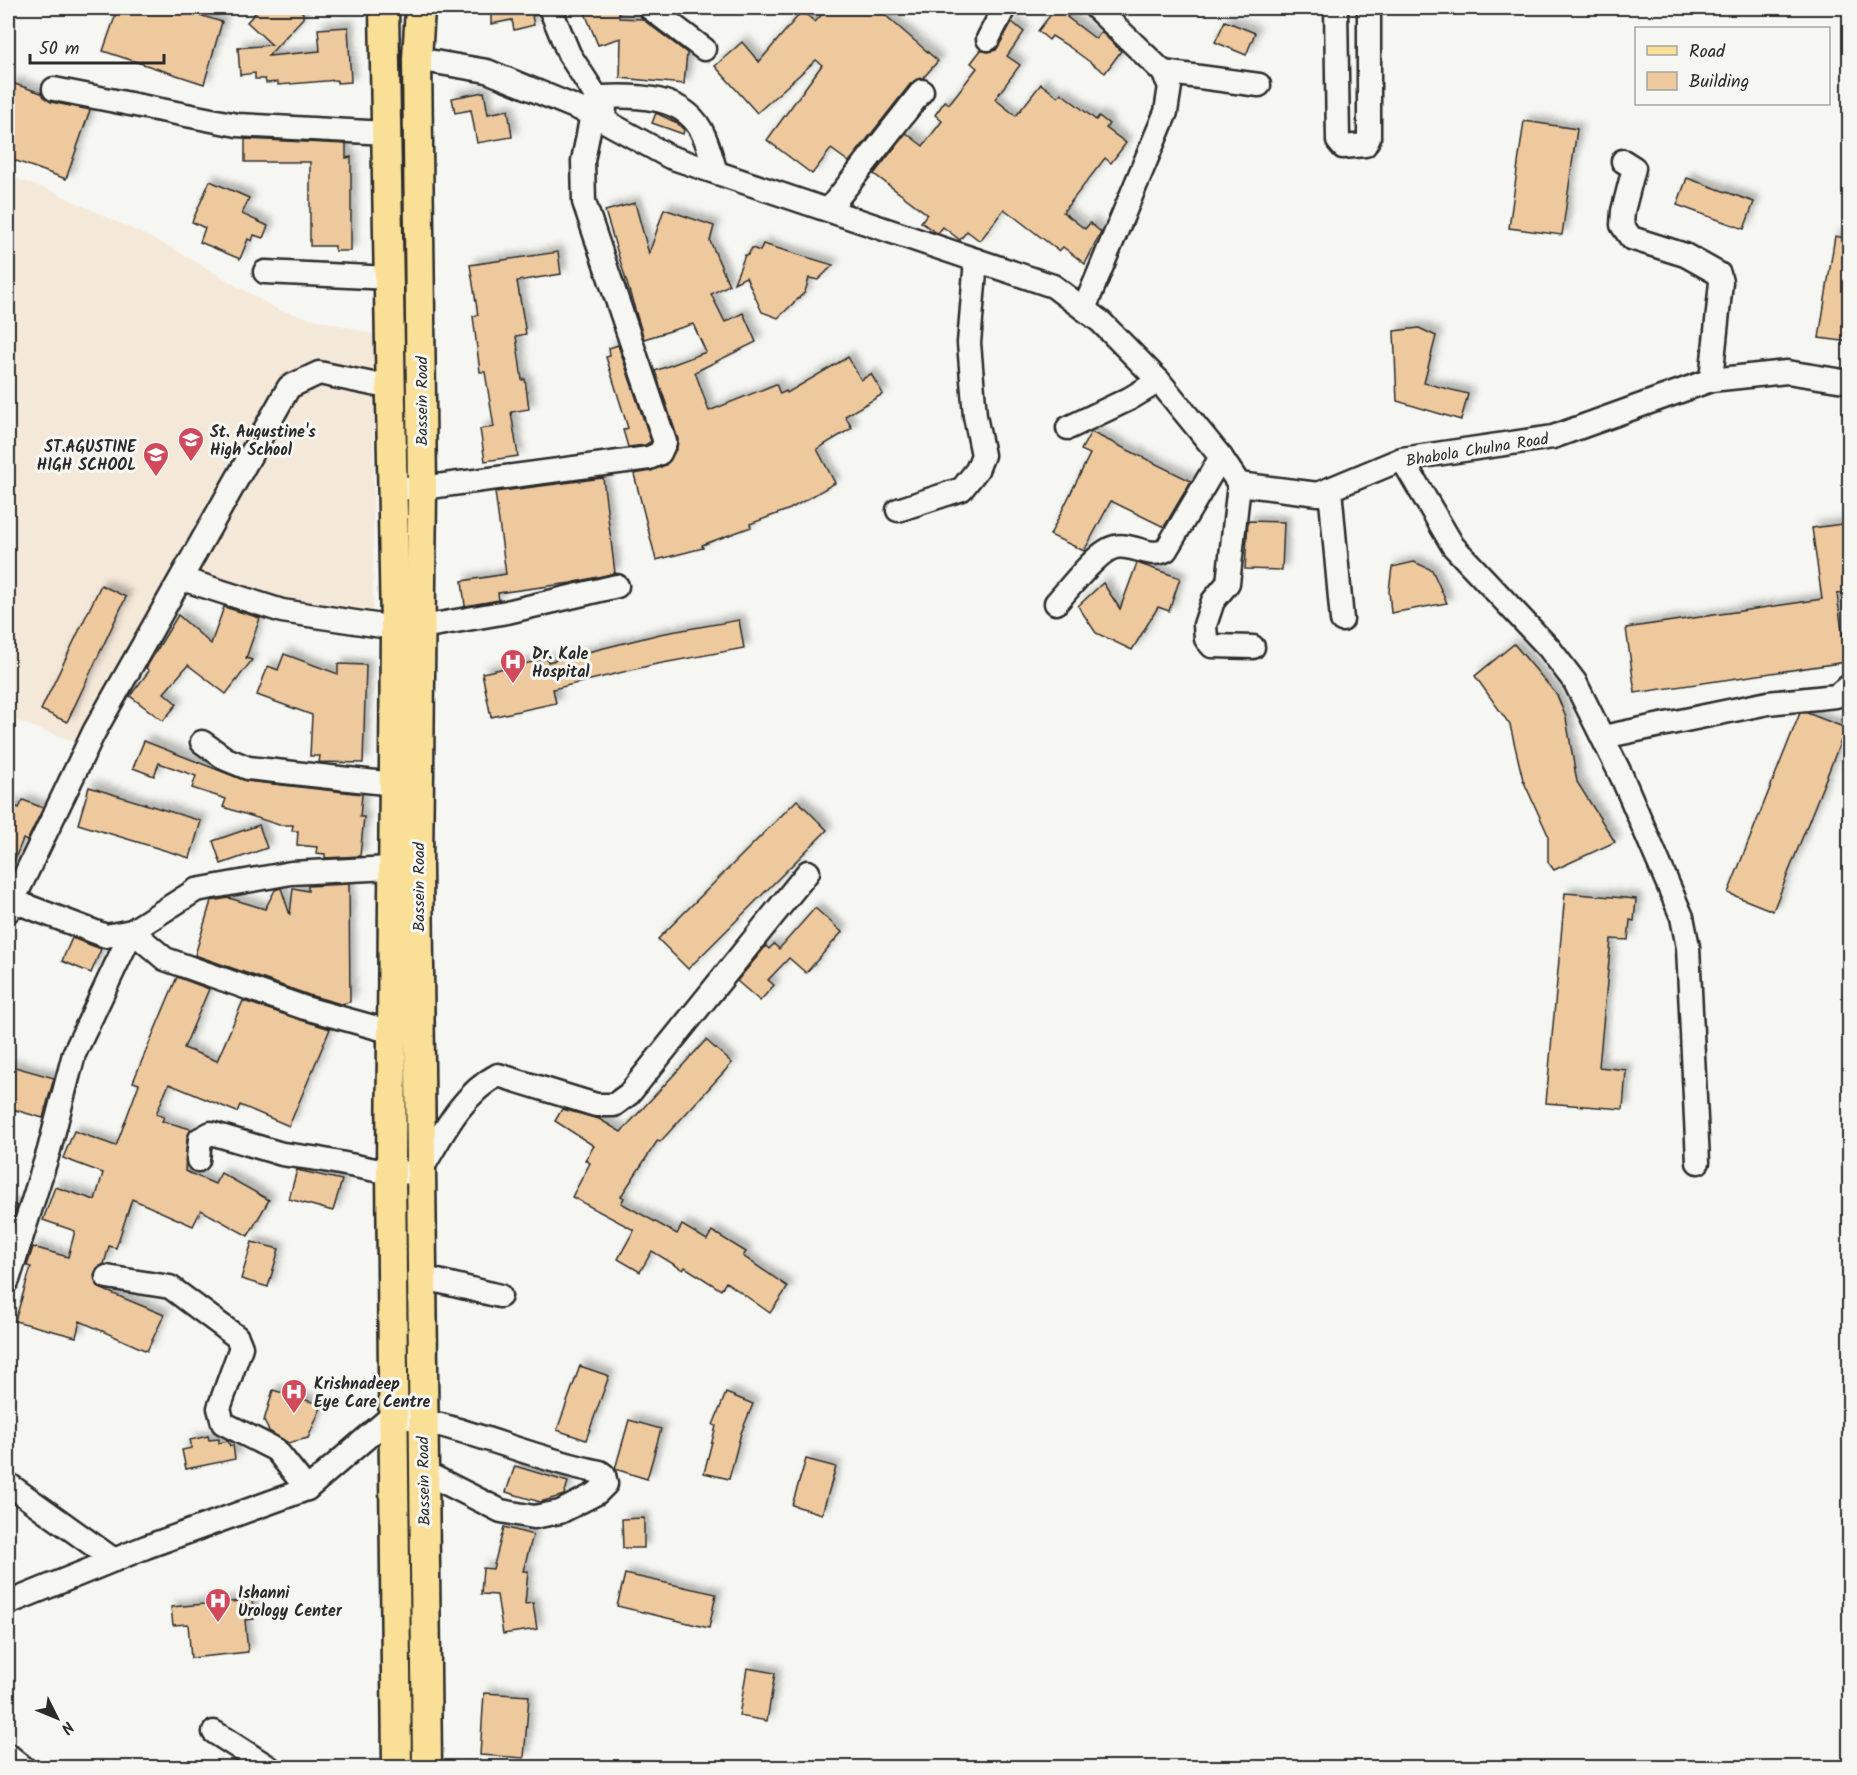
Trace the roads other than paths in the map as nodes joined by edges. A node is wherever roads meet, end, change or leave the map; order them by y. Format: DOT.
graph roads {
  1 [pos="384,8"];
  2 [pos="420,8"];
  3 [pos="550,8"];
  4 [pos="650,8"];
  5 [pos="1004,8"];
  6 [pos="1096,8"];
  7 [pos="1336,8"];
  8 [pos="1369,8"];
  9 [pos="988,39"];
  10 [pos="704,49"];
  11 [pos="417,59"];
  12 [pos="1163,72"];
  13 [pos="1259,85"];
  14 [pos="1337,85"];
  15 [pos="1369,86"];
  16 [pos="54,89"];
  17 [pos="922,91"];
  18 [pos="594,106"];
  19 [pos="387,133"];
  20 [pos="1623,161"];
  21 [pos="716,172"];
  22 [pos="829,209"];
  23 [pos="976,260"];
  24 [pos="265,272"];
  25 [pos="390,278"];
  26 [pos="1084,309"];
  27 [pos="1711,380"];
  28 [pos="1159,381"];
  29 [pos="1850,382"];
  30 [pos="392,388"];
  31 [pos="1068,428"];
  32 [pos="1221,457"];
  33 [pos="1402,459"];
  34 [pos="1239,484"];
  35 [pos="393,488"];
  36 [pos="422,488"];
  37 [pos="1330,489"];
  38 [pos="898,510"];
  39 [pos="182,579"];
  40 [pos="617,586"];
  41 [pos="1056,603"];
  42 [pos="1342,620"];
  43 [pos="408,628"];
  44 [pos="1253,647"];
  45 [pos="1850,686"];
  46 [pos="1603,737"];
  47 [pos="202,742"];
  48 [pos="394,784"];
  49 [pos="405,867"];
  50 [pos="808,872"];
  51 [pos="9,903"];
  52 [pos="132,931"];
  53 [pos="392,1032"];
  54 [pos="198,1160"];
  55 [pos="1698,1162"];
  56 [pos="420,1172"];
  57 [pos="391,1173"];
  58 [pos="107,1277"];
  59 [pos="421,1277"];
  60 [pos="8,1280"];
  61 [pos="500,1296"];
  62 [pos="393,1415"];
  63 [pos="422,1419"];
  64 [pos="422,1471"];
  65 [pos="8,1484"];
  66 [pos="307,1490"];
  67 [pos="114,1560"];
  68 [pos="8,1603"];
  69 [pos="214,1732"];
  70 [pos="8,1755"];
  71 [pos="24,1767"];
  72 [pos="270,1767"];
  73 [pos="397,1767"];
  74 [pos="427,1767"];
  1 -- 19 [label="main road, Bassein Road"];
  2 -- 11 [label="main road, Bassein Road"];
  3 -- 18 [label="street"];
  4 -- 10 [label="street"];
  5 -- 9 [label="street"];
  6 -- 12 [label="street"];
  7 -- 14 [label="street"];
  8 -- 15 [label="street"];
  11 -- 18 [label="street"];
  11 -- 36 [label="main road, Bassein Road"];
  12 -- 13 [label="street"];
  12 -- 26 [label="street"];
  14 -- 15 [label="street"];
  14 -- 15 [label="street"];
  16 -- 19 [label="street"];
  17 -- 22 [label="street"];
  18 -- 21 [label="street"];
  18 -- 21 [label="street"];
  18 -- 36 [label="street"];
  19 -- 25 [label="main road, Bassein Road"];
  20 -- 27 [label="street"];
  21 -- 22 [label="street"];
  22 -- 23 [label="street"];
  23 -- 26 [label="street"];
  23 -- 38 [label="street"];
  24 -- 25 [label="street"];
  25 -- 30 [label="main road, Bassein Road"];
  26 -- 28 [label="street"];
  27 -- 29 [label="street, Bhabola Chulna Road"];
  27 -- 33 [label="street, Bhabola Chulna Road"];
  28 -- 31 [label="street"];
  28 -- 32 [label="street"];
  30 -- 35 [label="main road, Bassein Road"];
  30 -- 39 [label="street"];
  32 -- 34 [label="street"];
  32 -- 41 [label="street"];
  33 -- 37 [label="street, Bhabola Chulna Road"];
  33 -- 46 [label="street"];
  34 -- 37 [label="street, Bhabola Chulna Road"];
  34 -- 44 [label="street"];
  35 -- 36 [label="street"];
  35 -- 43 [label="main road, Bassein Road"];
  36 -- 43 [label="main road, Bassein Road"];
  37 -- 42 [label="street"];
  39 -- 43 [label="street"];
  39 -- 51 [label="street"];
  40 -- 43 [label="street"];
  43 -- 48 [label="main road, Bassein Road"];
  43 -- 49 [label="main road, Bassein Road"];
  45 -- 46 [label="street"];
  46 -- 55 [label="street"];
  47 -- 48 [label="street"];
  48 -- 49 [label="main road, Bassein Road"];
  49 -- 52 [label="street"];
  49 -- 53 [label="main road, Bassein Road"];
  49 -- 56 [label="main road, Bassein Road"];
  50 -- 56 [label="street"];
  51 -- 52 [label="street"];
  52 -- 53 [label="street"];
  52 -- 60 [label="street"];
  53 -- 57 [label="main road, Bassein Road"];
  54 -- 57 [label="street"];
  56 -- 57 [label="street"];
  56 -- 59 [label="main road, Bassein Road"];
  57 -- 62 [label="main road, Bassein Road"];
  58 -- 66 [label="street"];
  59 -- 61 [label="street"];
  59 -- 63 [label="main road, Bassein Road"];
  62 -- 63 [label="street"];
  62 -- 66 [label="street"];
  62 -- 73 [label="main road, Bassein Road"];
  63 -- 64 [label="main road, Bassein Road"];
  63 -- 64 [label="street"];
  64 -- 74 [label="main road, Bassein Road"];
  65 -- 67 [label="street"];
  66 -- 67 [label="street"];
  67 -- 68 [label="street"];
  69 -- 72 [label="street"];
  70 -- 71 [label="street"];
}
